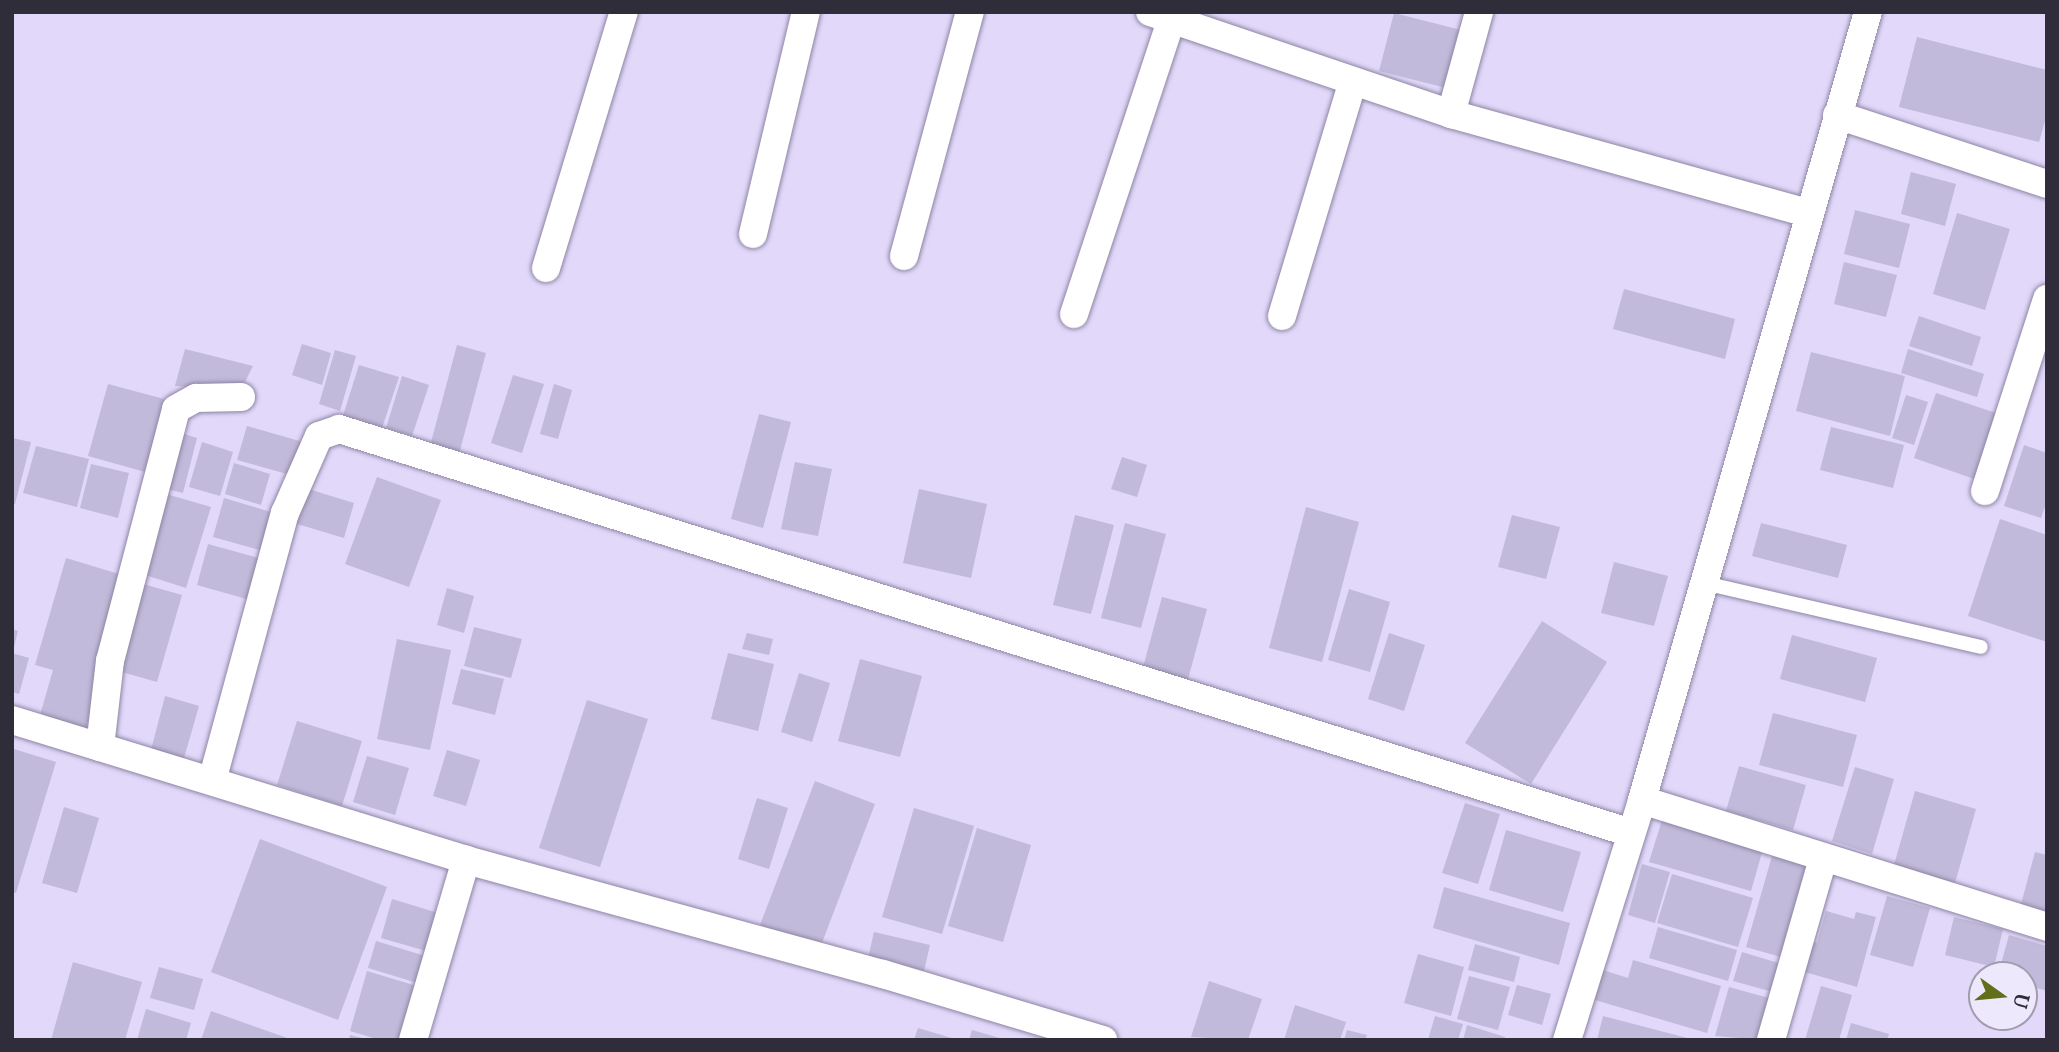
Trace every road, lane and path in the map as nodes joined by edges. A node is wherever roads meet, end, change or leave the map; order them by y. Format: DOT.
graph roads {
  1 [pos="624,12"];
  2 [pos="806,12"];
  3 [pos="970,12"];
  4 [pos="1479,12"];
  5 [pos="1868,12"];
  6 [pos="1160,16"];
  7 [pos="1353,81"];
  8 [pos="1451,114"];
  9 [pos="1837,115"];
  10 [pos="2047,184"];
  11 [pos="1809,213"];
  12 [pos="753,234"];
  13 [pos="904,256"];
  14 [pos="546,268"];
  15 [pos="2047,299"];
  16 [pos="1074,314"];
  17 [pos="1282,316"];
  18 [pos="241,397"];
  19 [pos="1985,491"];
  20 [pos="1704,583"];
  21 [pos="1980,647"];
  22 [pos="12,720"];
  23 [pos="100,747"];
  24 [pos="212,781"];
  25 [pos="1642,800"];
  26 [pos="1631,833"];
  27 [pos="1823,859"];
  28 [pos="466,860"];
  29 [pos="2047,928"];
  30 [pos="413,1040"];
  31 [pos="1103,1040"];
  32 [pos="1567,1040"];
  33 [pos="1771,1040"];
  1 -- 14 [label="street"];
  2 -- 12 [label="street"];
  3 -- 13 [label="street"];
  4 -- 8 [label="street"];
  5 -- 9 [label="street"];
  6 -- 7 [label="street"];
  6 -- 16 [label="street"];
  7 -- 8 [label="street"];
  7 -- 17 [label="street"];
  8 -- 11 [label="street"];
  9 -- 10 [label="street"];
  9 -- 11 [label="street"];
  11 -- 20 [label="street"];
  15 -- 19 [label="street"];
  18 -- 23 [label="street"];
  20 -- 21 [label="lane"];
  20 -- 25 [label="street"];
  22 -- 23 [label="street"];
  23 -- 24 [label="street"];
  24 -- 26 [label="street"];
  24 -- 28 [label="street"];
  25 -- 26 [label="street"];
  25 -- 27 [label="street"];
  26 -- 32 [label="street"];
  27 -- 29 [label="street"];
  27 -- 33 [label="street"];
  28 -- 30 [label="street"];
  28 -- 31 [label="street"];
}
